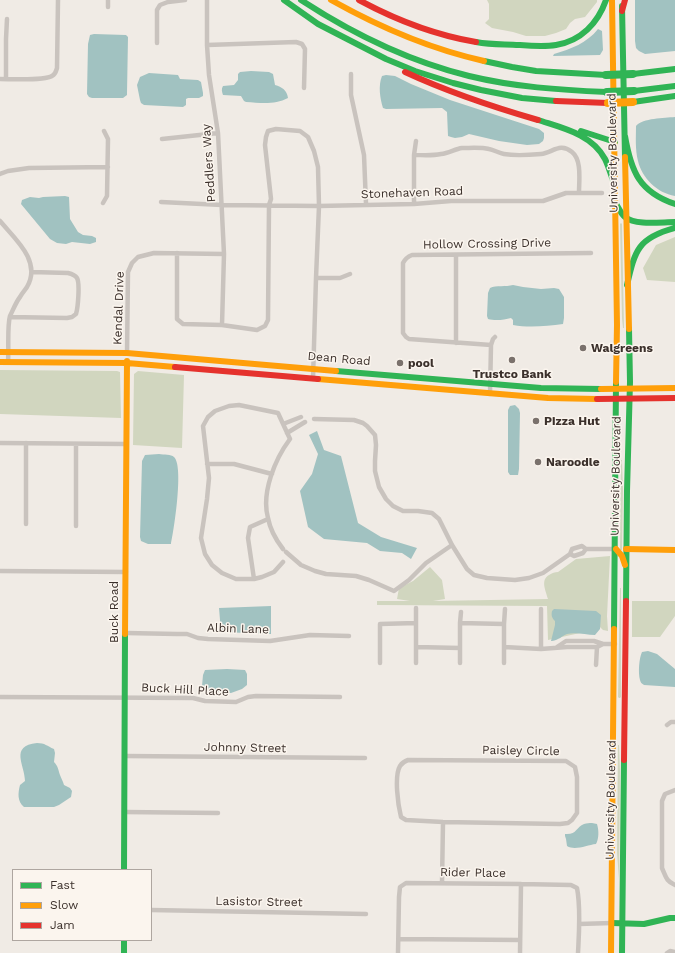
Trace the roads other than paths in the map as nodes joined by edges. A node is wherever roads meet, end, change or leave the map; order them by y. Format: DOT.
graph roads {
  1 [pos="58,0"];
  2 [pos="108,0"];
  3 [pos="185,0"];
  4 [pos="207,0"];
  5 [pos="284,0"];
  6 [pos="301,0"];
  7 [pos="331,0"];
  8 [pos="359,0"];
  9 [pos="606,0"];
  10 [pos="612,0"];
  11 [pos="622,0"];
  12 [pos="625,0"];
  13 [pos="178,1"];
  14 [pos="108,7"];
  15 [pos="622,11"];
  16 [pos="7,19"];
  17 [pos="157,44"];
  18 [pos="207,45"];
  19 [pos="386,59"];
  20 [pos="675,69"];
  21 [pos="351,74"];
  22 [pos="0,79"];
  23 [pos="6,79"];
  24 [pos="675,86"];
  25 [pos="304,88"];
  26 [pos="675,97"];
  27 [pos="570,130"];
  28 [pos="104,131"];
  29 [pos="218,133"];
  30 [pos="624,136"];
  31 [pos="162,139"];
  32 [pos="416,141"];
  33 [pos="615,142"];
  34 [pos="414,154"];
  35 [pos="108,167"];
  36 [pos="0,174"];
  37 [pos="615,185"];
  38 [pos="579,193"];
  39 [pos="602,193"];
  40 [pos="161,202"];
  41 [pos="103,203"];
  42 [pos="366,204"];
  43 [pos="414,204"];
  44 [pos="616,204"];
  45 [pos="675,204"];
  46 [pos="222,205"];
  47 [pos="269,205"];
  48 [pos="319,206"];
  49 [pos="626,218"];
  50 [pos="0,221"];
  51 [pos="675,222"];
  52 [pos="675,228"];
  53 [pos="177,253"];
  54 [pos="224,254"];
  55 [pos="591,254"];
  56 [pos="456,255"];
  57 [pos="32,272"];
  58 [pos="350,274"];
  59 [pos="316,278"];
  60 [pos="627,285"];
  61 [pos="10,317"];
  62 [pos="222,325"];
  63 [pos="495,337"];
  64 [pos="456,343"];
  65 [pos="491,345"];
  66 [pos="4,352"];
  67 [pos="127,353"];
  68 [pos="4,362"];
  69 [pos="127,364"];
  70 [pos="313,369"];
  71 [pos="313,379"];
  72 [pos="490,384"];
  73 [pos="675,388"];
  74 [pos="617,389"];
  75 [pos="629,389"];
  76 [pos="490,394"];
  77 [pos="675,398"];
  78 [pos="617,399"];
  79 [pos="629,399"];
  80 [pos="301,417"];
  81 [pos="314,419"];
  82 [pos="305,422"];
  83 [pos="283,424"];
  84 [pos="287,434"];
  85 [pos="0,443"];
  86 [pos="26,443"];
  87 [pos="76,444"];
  88 [pos="126,444"];
  89 [pos="207,464"];
  90 [pos="272,474"];
  91 [pos="268,519"];
  92 [pos="26,524"];
  93 [pos="76,526"];
  94 [pos="452,545"];
  95 [pos="616,549"];
  96 [pos="626,549"];
  97 [pos="675,550"];
  98 [pos="283,562"];
  99 [pos="626,567"];
  100 [pos="0,570"];
  101 [pos="126,572"];
  102 [pos="254,579"];
  103 [pos="416,608"];
  104 [pos="505,609"];
  105 [pos="541,609"];
  106 [pos="461,612"];
  107 [pos="416,623"];
  108 [pos="460,623"];
  109 [pos="504,624"];
  110 [pos="126,633"];
  111 [pos="349,636"];
  112 [pos="603,644"];
  113 [pos="615,644"];
  114 [pos="416,647"];
  115 [pos="504,647"];
  116 [pos="555,647"];
  117 [pos="597,647"];
  118 [pos="460,648"];
  119 [pos="541,649"];
  120 [pos="460,662"];
  121 [pos="380,663"];
  122 [pos="416,663"];
  123 [pos="504,663"];
  124 [pos="596,665"];
  125 [pos="0,697"];
  126 [pos="125,697"];
  127 [pos="340,697"];
  128 [pos="614,708"];
  129 [pos="675,722"];
  130 [pos="667,725"];
  131 [pos="125,756"];
  132 [pos="365,758"];
  133 [pos="623,762"];
  134 [pos="675,790"];
  135 [pos="124,812"];
  136 [pos="218,813"];
  137 [pos="443,822"];
  138 [pos="124,869"];
  139 [pos="442,883"];
  140 [pos="521,884"];
  141 [pos="675,885"];
  142 [pos="152,910"];
  143 [pos="366,914"];
  144 [pos="675,918"];
  145 [pos="612,923"];
  146 [pos="622,923"];
  147 [pos="579,924"];
  148 [pos="398,940"];
  149 [pos="520,940"];
  150 [pos="124,941"];
  151 [pos="675,952"];
  152 [pos="124,953"];
  153 [pos="398,953"];
  154 [pos="520,953"];
  155 [pos="578,953"];
  156 [pos="611,953"];
  157 [pos="622,953"];
  158 [pos="667,953"];
  1 -- 23 [label="street"];
  2 -- 14 [label="street"];
  3 -- 13 [label="street"];
  4 -- 18 [label="street, Peddlers Way"];
  5 -- 19 [label="main road"];
  6 -- 24 [label="main road, bridge"];
  7 -- 20 [label="main road, bridge"];
  8 -- 9 [label="main road"];
  10 -- 33 [label="main road, University Boulevard"];
  11 -- 15 [label="main road, University Boulevard"];
  12 -- 15 [label="main road"];
  13 -- 17 [label="street"];
  15 -- 30 [label="main road, University Boulevard"];
  16 -- 23 [label="street"];
  18 -- 25 [label="street"];
  18 -- 29 [label="street, Peddlers Way"];
  19 -- 26 [label="main road, bridge"];
  19 -- 27 [label="main road"];
  21 -- 42 [label="street"];
  22 -- 23 [label="street"];
  27 -- 33 [label="main road"];
  27 -- 37 [label="main road"];
  28 -- 35 [label="street"];
  29 -- 31 [label="street"];
  29 -- 46 [label="street, Peddlers Way"];
  30 -- 45 [label="main road"];
  30 -- 49 [label="main road, University Boulevard"];
  32 -- 34 [label="street"];
  33 -- 37 [label="main road, University Boulevard"];
  34 -- 38 [label="street"];
  34 -- 43 [label="street"];
  35 -- 36 [label="street"];
  35 -- 41 [label="street"];
  37 -- 44 [label="main road, University Boulevard"];
  38 -- 39 [label="street, Stonehaven Road"];
  38 -- 43 [label="street, Stonehaven Road"];
  40 -- 46 [label="street, Stonehaven Road"];
  42 -- 43 [label="street, Stonehaven Road"];
  42 -- 48 [label="street, Stonehaven Road"];
  44 -- 49 [label="main road"];
  44 -- 74 [label="main road, University Boulevard"];
  46 -- 47 [label="street, Stonehaven Road"];
  46 -- 54 [label="street, Peddlers Way"];
  47 -- 48 [label="street, Stonehaven Road"];
  47 -- 48 [label="street"];
  47 -- 62 [label="street"];
  48 -- 59 [label="street"];
  49 -- 51 [label="main road"];
  49 -- 60 [label="main road, University Boulevard"];
  50 -- 57 [label="street"];
  52 -- 60 [label="main road"];
  53 -- 54 [label="street, Kendal Drive"];
  53 -- 62 [label="street"];
  53 -- 67 [label="street, Kendal Drive"];
  54 -- 62 [label="street, Peddlers Way"];
  55 -- 56 [label="street, Hollow Crossing Drive"];
  56 -- 64 [label="street"];
  56 -- 64 [label="street, Hollow Crossing Drive"];
  57 -- 61 [label="street"];
  57 -- 61 [label="street"];
  58 -- 59 [label="street"];
  59 -- 70 [label="street"];
  60 -- 75 [label="main road, University Boulevard"];
  61 -- 66 [label="street"];
  63 -- 65 [label="street"];
  64 -- 65 [label="street, Hollow Crossing Drive"];
  65 -- 72 [label="street"];
  66 -- 67 [label="main road, Dean Road"];
  66 -- 68 [label="street"];
  67 -- 69 [label="main road, Buck Road"];
  67 -- 70 [label="main road, Dean Road"];
  68 -- 69 [label="main road, Dean Road"];
  69 -- 71 [label="main road, Dean Road"];
  69 -- 88 [label="main road, Buck Road"];
  70 -- 71 [label="street"];
  70 -- 72 [label="main road, Dean Road"];
  71 -- 76 [label="main road, Dean Road"];
  72 -- 74 [label="main road, Dean Road"];
  72 -- 76 [label="street"];
  73 -- 75 [label="main road, Dean Road"];
  74 -- 75 [label="main road, Dean Road"];
  74 -- 78 [label="main road, University Boulevard"];
  75 -- 79 [label="main road, University Boulevard"];
  76 -- 78 [label="main road, Dean Road"];
  77 -- 79 [label="main road, Dean Road"];
  78 -- 79 [label="main road, Dean Road"];
  78 -- 95 [label="main road, University Boulevard"];
  79 -- 96 [label="main road, University Boulevard"];
  80 -- 83 [label="street"];
  81 -- 94 [label="street"];
  82 -- 84 [label="street"];
  83 -- 84 [label="street"];
  83 -- 89 [label="street"];
  84 -- 90 [label="street"];
  85 -- 86 [label="street"];
  86 -- 87 [label="street"];
  86 -- 92 [label="street"];
  87 -- 88 [label="street"];
  87 -- 93 [label="street"];
  88 -- 101 [label="main road, Buck Road"];
  89 -- 90 [label="street"];
  89 -- 102 [label="street"];
  90 -- 91 [label="street"];
  91 -- 94 [label="street"];
  91 -- 102 [label="street"];
  94 -- 95 [label="street"];
  95 -- 99 [label="main road"];
  95 -- 113 [label="main road, University Boulevard"];
  96 -- 97 [label="main road"];
  96 -- 99 [label="main road, University Boulevard"];
  98 -- 102 [label="street"];
  99 -- 133 [label="main road, University Boulevard"];
  100 -- 101 [label="street"];
  101 -- 110 [label="main road, Buck Road"];
  103 -- 107 [label="street"];
  104 -- 109 [label="street"];
  105 -- 119 [label="street"];
  106 -- 108 [label="street"];
  107 -- 114 [label="street"];
  107 -- 121 [label="street"];
  108 -- 109 [label="street"];
  108 -- 118 [label="street"];
  109 -- 115 [label="street"];
  110 -- 111 [label="street, Albin Lane"];
  110 -- 126 [label="main road, Buck Road"];
  112 -- 113 [label="street"];
  112 -- 116 [label="street"];
  112 -- 117 [label="street"];
  113 -- 128 [label="main road, University Boulevard"];
  114 -- 118 [label="street"];
  114 -- 122 [label="street"];
  115 -- 119 [label="street"];
  115 -- 123 [label="street"];
  116 -- 117 [label="street"];
  116 -- 119 [label="street"];
  117 -- 124 [label="street"];
  118 -- 120 [label="street"];
  125 -- 126 [label="street, Buck Hill Place"];
  126 -- 127 [label="street, Buck Hill Place"];
  126 -- 131 [label="main road, Buck Road"];
  128 -- 133 [label="main road"];
  128 -- 145 [label="main road, University Boulevard"];
  129 -- 130 [label="street"];
  131 -- 132 [label="street, Johnny Street"];
  131 -- 135 [label="main road, Buck Road"];
  133 -- 146 [label="main road, University Boulevard"];
  134 -- 141 [label="street"];
  135 -- 136 [label="street"];
  135 -- 138 [label="main road, Buck Road"];
  137 -- 137 [label="street, Paisley Circle"];
  137 -- 139 [label="street"];
  139 -- 140 [label="street, Rider Place"];
  139 -- 148 [label="street, Rider Place"];
  140 -- 147 [label="street, Rider Place"];
  140 -- 149 [label="street"];
  142 -- 143 [label="street, Lasistor Street"];
  144 -- 146 [label="main road"];
  145 -- 146 [label="main road"];
  145 -- 147 [label="street"];
  145 -- 156 [label="main road, University Boulevard"];
  146 -- 157 [label="main road, University Boulevard"];
  147 -- 155 [label="street"];
  148 -- 149 [label="street"];
  148 -- 153 [label="street, Rider Place"];
  149 -- 154 [label="street"];
  150 -- 152 [label="main road"];
  151 -- 158 [label="street"];
}
